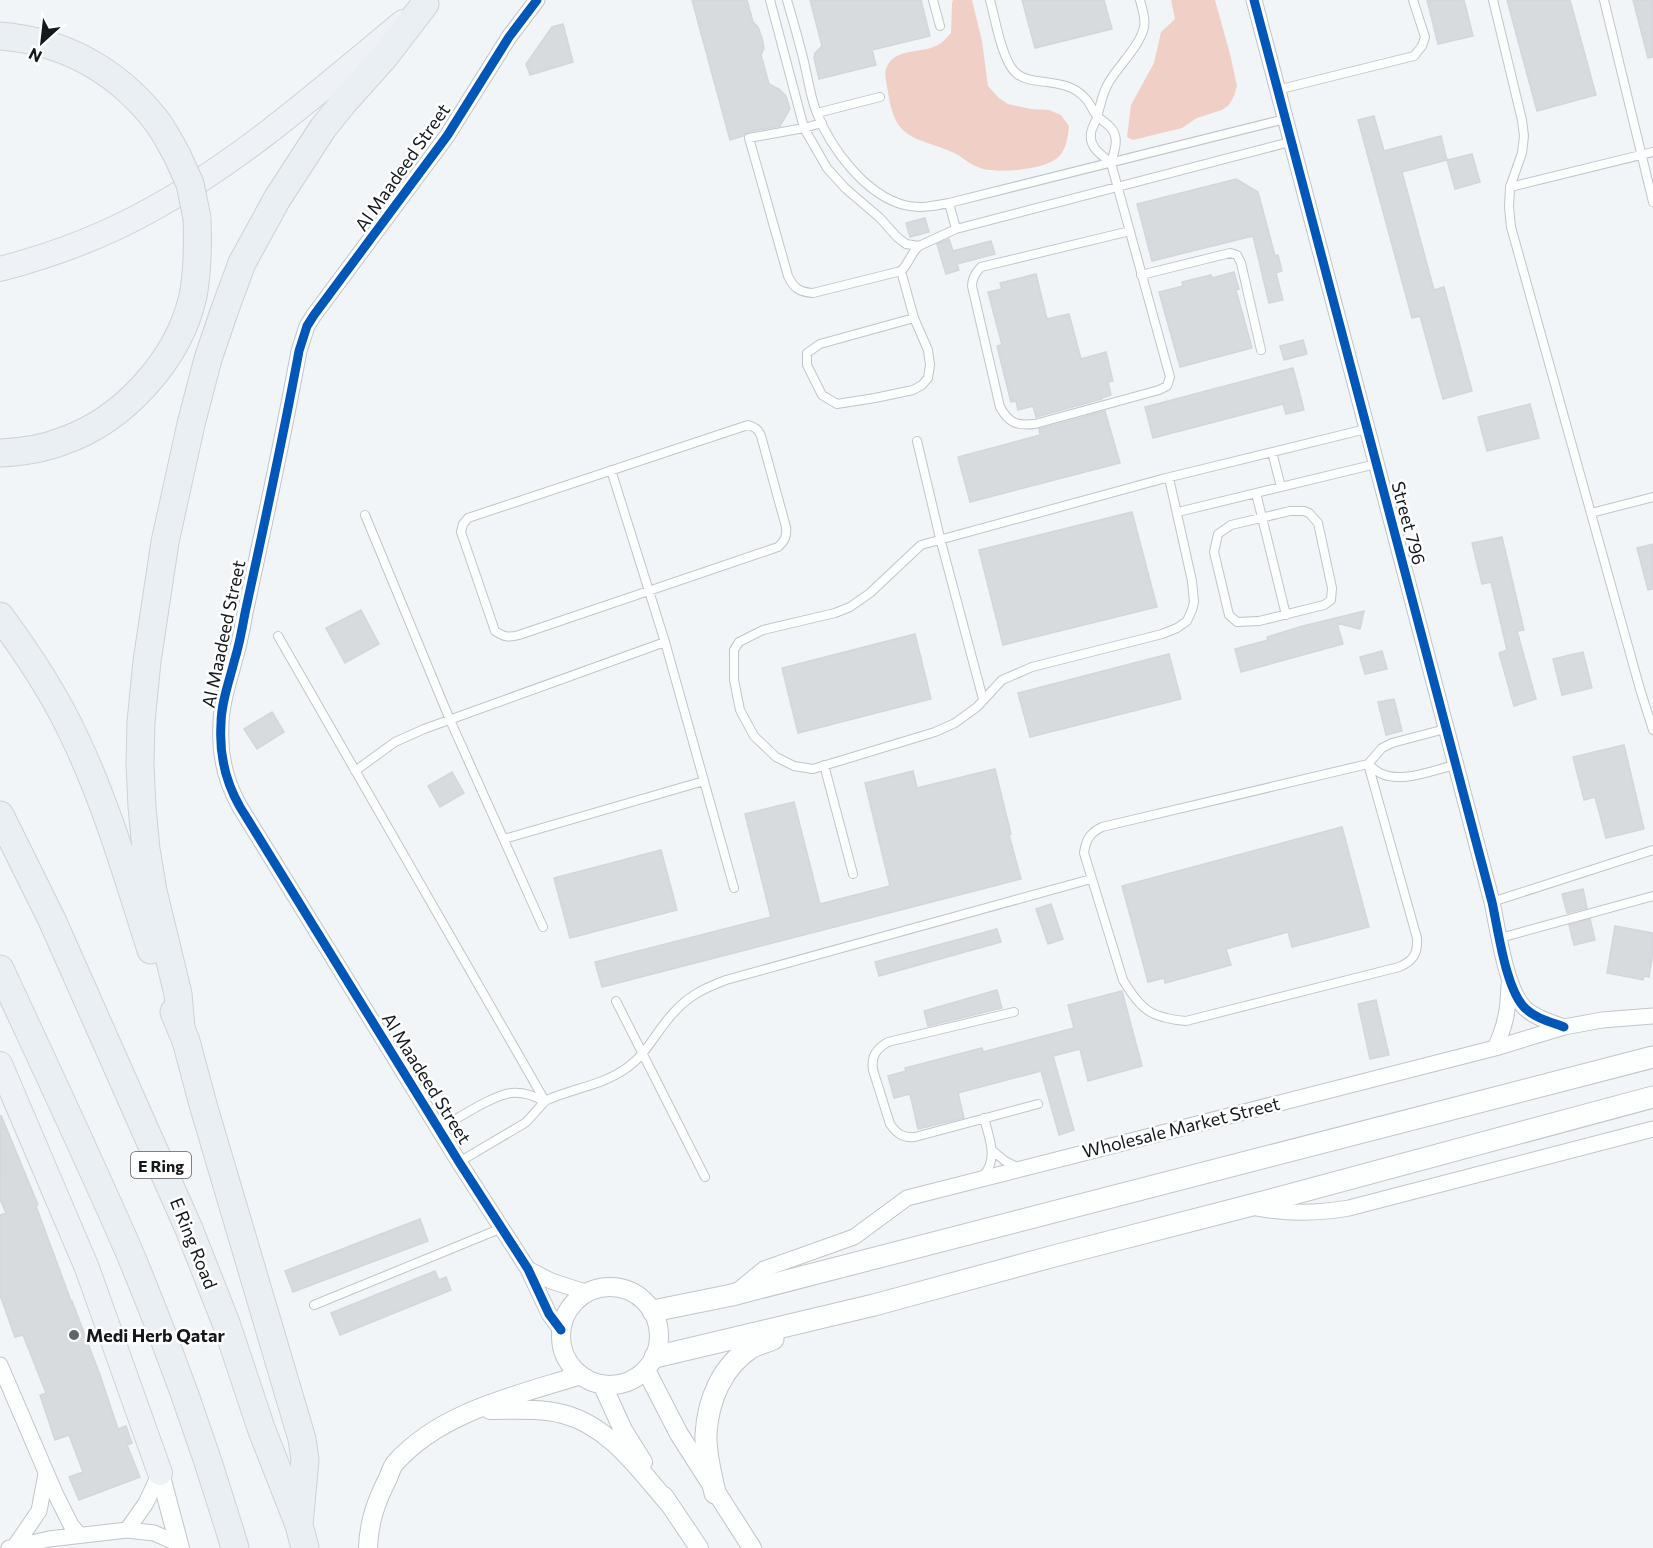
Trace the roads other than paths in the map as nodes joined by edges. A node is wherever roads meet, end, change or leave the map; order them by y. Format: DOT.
graph roads {
  1 [pos="537,0"];
  2 [pos="770,0"];
  3 [pos="787,0"];
  4 [pos="933,0"];
  5 [pos="990,0"];
  6 [pos="1140,0"];
  7 [pos="1254,0"];
  8 [pos="1413,0"];
  9 [pos="1493,0"];
  10 [pos="1604,0"];
  11 [pos="427,2"];
  12 [pos="940,26"];
  13 [pos="0,36"];
  14 [pos="1277,90"];
  15 [pos="880,97"];
  16 [pos="817,113"];
  17 [pos="1098,117"];
  18 [pos="1285,118"];
  19 [pos="822,123"];
  20 [pos="804,129"];
  21 [pos="1290,142"];
  22 [pos="1653,152"];
  23 [pos="1642,154"];
  24 [pos="1111,163"];
  25 [pos="1510,187"];
  26 [pos="1118,188"];
  27 [pos="1653,202"];
  28 [pos="949,203"];
  29 [pos="956,229"];
  30 [pos="1130,231"];
  31 [pos="920,246"];
  32 [pos="0,269"];
  33 [pos="901,271"];
  34 [pos="1141,275"];
  35 [pos="914,318"];
  36 [pos="1261,350"];
  37 [pos="1366,429"];
  38 [pos="917,441"];
  39 [pos="1272,452"];
  40 [pos="0,453"];
  41 [pos="1376,464"];
  42 [pos="611,470"];
  43 [pos="1169,478"];
  44 [pos="1281,487"];
  45 [pos="1256,493"];
  46 [pos="1653,497"];
  47 [pos="1178,512"];
  48 [pos="1591,513"];
  49 [pos="365,515"];
  50 [pos="1262,518"];
  51 [pos="940,538"];
  52 [pos="649,591"];
  53 [pos="1286,615"];
  54 [pos="0,616"];
  55 [pos="278,636"];
  56 [pos="665,642"];
  57 [pos="983,699"];
  58 [pos="450,720"];
  59 [pos="1446,729"];
  60 [pos="1653,730"];
  61 [pos="1368,764"];
  62 [pos="825,765"];
  63 [pos="1455,765"];
  64 [pos="355,771"];
  65 [pos="704,781"];
  66 [pos="0,816"];
  67 [pos="504,839"];
  68 [pos="1653,850"];
  69 [pos="853,874"];
  70 [pos="1091,879"];
  71 [pos="734,888"];
  72 [pos="1653,896"];
  73 [pos="1492,902"];
  74 [pos="543,927"];
  75 [pos="1500,938"];
  76 [pos="0,969"];
  77 [pos="1509,979"];
  78 [pos="616,1001"];
  79 [pos="1014,1012"];
  80 [pos="1653,1016"];
  81 [pos="181,1027"];
  82 [pos="1564,1027"];
  83 [pos="1495,1048"];
  84 [pos="642,1054"];
  85 [pos="1653,1057"];
  86 [pos="0,1064"];
  87 [pos="1653,1097"];
  88 [pos="545,1101"];
  89 [pos="1038,1104"];
  90 [pos="984,1118"];
  91 [pos="439,1129"];
  92 [pos="1653,1129"];
  93 [pos="993,1151"];
  94 [pos="459,1162"];
  95 [pos="1020,1168"];
  96 [pos="705,1178"];
  97 [pos="980,1179"];
  98 [pos="1248,1206"];
  99 [pos="502,1228"];
  100 [pos="528,1269"];
  101 [pos="588,1293"];
  102 [pos="732,1295"];
  103 [pos="314,1305"];
  104 [pos="874,1305"];
  105 [pos="653,1311"];
  106 [pos="561,1330"];
  107 [pos="651,1364"];
  108 [pos="0,1365"];
  109 [pos="581,1375"];
  110 [pos="602,1384"];
  111 [pos="473,1409"];
  112 [pos="160,1473"];
  113 [pos="46,1474"];
  114 [pos="715,1493"];
  115 [pos="670,1505"];
  116 [pos="127,1530"];
  117 [pos="79,1534"];
  118 [pos="302,1536"];
  119 [pos="180,1546"];
  120 [pos="13,1547"];
  121 [pos="235,1548"];
  122 [pos="368,1548"];
  123 [pos="699,1548"];
  124 [pos="752,1548"];
  1 -- 91 [label="street, Al Maadeed Street"];
  2 -- 20 [label="lane"];
  3 -- 16 [label="lane"];
  4 -- 12 [label="lane"];
  5 -- 17 [label="lane"];
  6 -- 17 [label="lane"];
  7 -- 14 [label="street, Street 796"];
  8 -- 14 [label="lane"];
  9 -- 25 [label="lane"];
  10 -- 23 [label="lane"];
  11 -- 32 [label="highway"];
  11 -- 81 [label="highway"];
  13 -- 40 [label="highway, bridge"];
  14 -- 18 [label="street, Street 796"];
  15 -- 16 [label="lane"];
  16 -- 19 [label="lane"];
  17 -- 24 [label="lane"];
  17 -- 24 [label="lane"];
  18 -- 21 [label="street, Street 796"];
  18 -- 24 [label="lane"];
  19 -- 20 [label="lane"];
  19 -- 28 [label="lane"];
  20 -- 31 [label="lane"];
  20 -- 33 [label="lane"];
  21 -- 26 [label="lane"];
  21 -- 37 [label="street, Street 796"];
  22 -- 23 [label="lane"];
  23 -- 25 [label="lane"];
  23 -- 27 [label="lane"];
  24 -- 26 [label="lane"];
  24 -- 28 [label="lane"];
  25 -- 48 [label="lane"];
  26 -- 29 [label="lane"];
  26 -- 30 [label="lane"];
  28 -- 29 [label="lane"];
  29 -- 31 [label="lane"];
  30 -- 34 [label="lane"];
  30 -- 34 [label="lane"];
  31 -- 33 [label="lane"];
  33 -- 35 [label="lane"];
  34 -- 36 [label="lane"];
  35 -- 35 [label="lane"];
  37 -- 39 [label="lane"];
  37 -- 41 [label="street, Street 796"];
  38 -- 51 [label="lane"];
  39 -- 43 [label="lane"];
  39 -- 44 [label="lane"];
  41 -- 44 [label="lane"];
  41 -- 59 [label="street, Street 796"];
  42 -- 52 [label="lane"];
  42 -- 52 [label="lane"];
  42 -- 52 [label="lane"];
  43 -- 47 [label="lane"];
  43 -- 51 [label="lane"];
  44 -- 45 [label="lane"];
  45 -- 47 [label="lane"];
  45 -- 50 [label="lane"];
  46 -- 48 [label="lane"];
  47 -- 57 [label="lane"];
  48 -- 60 [label="lane"];
  49 -- 58 [label="lane"];
  50 -- 53 [label="lane"];
  50 -- 53 [label="lane"];
  50 -- 53 [label="lane"];
  51 -- 57 [label="lane"];
  51 -- 62 [label="lane"];
  52 -- 56 [label="lane"];
  54 -- 81 [label="highway"];
  55 -- 64 [label="lane"];
  56 -- 58 [label="lane"];
  56 -- 65 [label="lane"];
  57 -- 62 [label="lane"];
  58 -- 64 [label="lane"];
  58 -- 67 [label="lane"];
  59 -- 61 [label="lane"];
  59 -- 63 [label="street, Street 796"];
  61 -- 63 [label="lane"];
  61 -- 70 [label="lane"];
  61 -- 70 [label="lane"];
  62 -- 69 [label="lane"];
  63 -- 73 [label="street, Street 796"];
  64 -- 88 [label="lane"];
  65 -- 67 [label="lane"];
  65 -- 71 [label="lane"];
  66 -- 118 [label="highway, E Ring Road / E Ring"];
  67 -- 74 [label="lane"];
  68 -- 73 [label="lane"];
  70 -- 84 [label="lane"];
  72 -- 75 [label="lane"];
  73 -- 75 [label="street, Street 796"];
  75 -- 77 [label="street, Street 796"];
  76 -- 121 [label="highway"];
  77 -- 82 [label="street, Street 796"];
  77 -- 83 [label="street, Street 796"];
  78 -- 84 [label="lane"];
  79 -- 90 [label="lane"];
  80 -- 82 [label="street, Wholesale Market Street"];
  81 -- 118 [label="highway"];
  82 -- 83 [label="street, Wholesale Market Street"];
  83 -- 95 [label="street, Wholesale Market Street"];
  84 -- 88 [label="lane"];
  84 -- 96 [label="lane"];
  85 -- 102 [label="main road, Wholesale Market Street"];
  86 -- 112 [label="highway"];
  87 -- 98 [label="main road"];
  88 -- 91 [label="lane"];
  88 -- 94 [label="lane"];
  89 -- 90 [label="lane"];
  90 -- 93 [label="lane"];
  91 -- 94 [label="street, Al Maadeed Street"];
  92 -- 98 [label="street"];
  93 -- 95 [label="lane"];
  93 -- 97 [label="lane"];
  94 -- 99 [label="street, Al Maadeed Street"];
  95 -- 97 [label="street, Wholesale Market Street"];
  97 -- 102 [label="street, Wholesale Market Street"];
  98 -- 104 [label="main road"];
  99 -- 100 [label="street, Al Maadeed Street"];
  99 -- 103 [label="lane"];
  100 -- 101 [label="street"];
  100 -- 106 [label="street, Al Maadeed Street"];
  101 -- 105 [label="street"];
  101 -- 106 [label="street"];
  102 -- 105 [label="main road, Wholesale Market Street"];
  104 -- 107 [label="main road"];
  104 -- 114 [label="main road"];
  105 -- 107 [label="street"];
  106 -- 109 [label="street"];
  107 -- 110 [label="street"];
  107 -- 114 [label="street"];
  108 -- 113 [label="street"];
  109 -- 110 [label="street"];
  109 -- 111 [label="street"];
  110 -- 115 [label="street"];
  111 -- 115 [label="street"];
  111 -- 122 [label="street"];
  112 -- 116 [label="street"];
  112 -- 119 [label="street"];
  113 -- 117 [label="street"];
  113 -- 120 [label="street"];
  114 -- 124 [label="street"];
  115 -- 123 [label="street"];
  116 -- 117 [label="street"];
  116 -- 119 [label="street"];
  117 -- 120 [label="street"];
}
